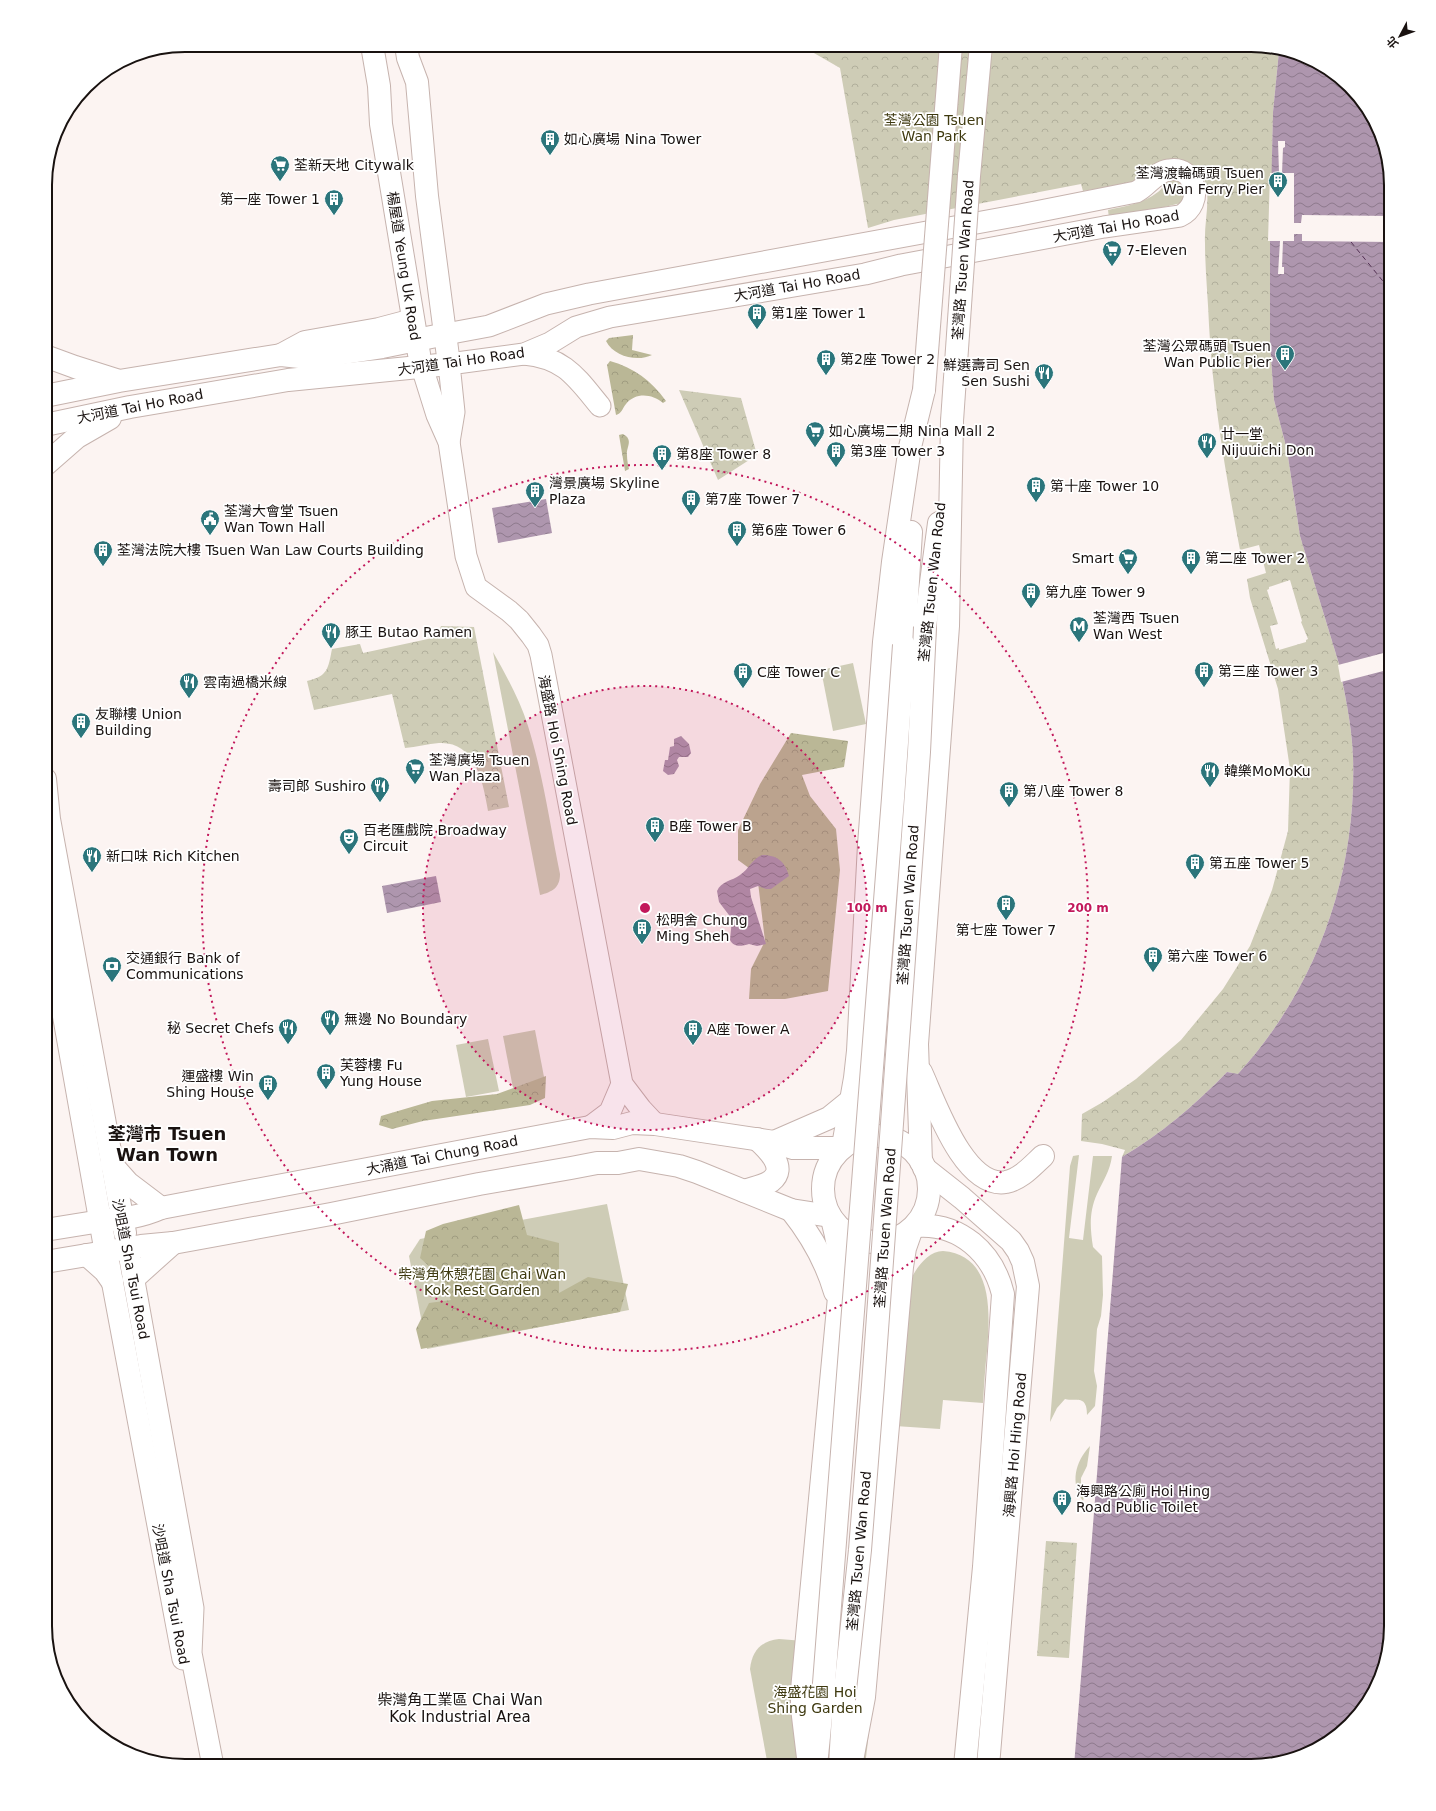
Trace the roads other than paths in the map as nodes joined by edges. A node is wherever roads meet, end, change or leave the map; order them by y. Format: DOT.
graph roads {
  1 [pos="373,52"];
  2 [pos="407,52"];
  3 [pos="950,52"];
  4 [pos="980,52"];
  5 [pos="415,330"];
  6 [pos="446,334"];
  7 [pos="524,354"];
  8 [pos="52,359"];
  9 [pos="449,364"];
  10 [pos="422,367"];
  11 [pos="119,380"];
  12 [pos="924,390"];
  13 [pos="52,394"];
  14 [pos="600,406"];
  15 [pos="130,407"];
  16 [pos="952,421"];
  17 [pos="52,424"];
  18 [pos="449,442"];
  19 [pos="52,459"];
  20 [pos="52,836"];
  21 [pos="52,937"];
  22 [pos="917,1054"];
  23 [pos="622,1084"];
  24 [pos="850,1101"];
  25 [pos="611,1120"];
  26 [pos="655,1124"];
  27 [pos="766,1141"];
  28 [pos="842,1147"];
  29 [pos="1042,1156"];
  30 [pos="923,1165"];
  31 [pos="113,1181"];
  32 [pos="744,1191"];
  33 [pos="161,1208"];
  34 [pos="791,1210"];
  35 [pos="831,1217"];
  36 [pos="123,1220"];
  37 [pos="101,1221"];
  38 [pos="913,1228"];
  39 [pos="52,1229"];
  40 [pos="173,1242"];
  41 [pos="128,1248"];
  42 [pos="97,1254"];
  43 [pos="52,1261"];
  44 [pos="134,1278"];
  45 [pos="112,1282"];
  46 [pos="838,1302"];
  47 [pos="187,1655"];
  48 [pos="207,1759"];
  49 [pos="808,1759"];
  50 [pos="817,1759"];
  51 [pos="840,1759"];
  52 [pos="853,1759"];
  53 [pos="966,1759"];
  54 [pos="989,1759"];
  1 -- 5 [label="main road, 楊屋道 Yeung Uk Road"];
  2 -- 6 [label="main road"];
  3 -- 12 [label="main road, 荃灣路 Tsuen Wan Road, bridge"];
  4 -- 16 [label="main road, 荃灣路 Tsuen Wan Road, bridge"];
  5 -- 6 [label="main road, 大河道 Tai Ho Road"];
  5 -- 10 [label="main road, 楊屋道 Yeung Uk Road"];
  5 -- 11 [label="main road, 大河道 Tai Ho Road"];
  6 -- 7 [label="street, 大河道 Tai Ho Road"];
  6 -- 9 [label="main road"];
  7 -- 9 [label="street, 大河道 Tai Ho Road"];
  7 -- 14 [label="street"];
  8 -- 11 [label="main road, 大河道 Tai Ho Road"];
  9 -- 10 [label="main road, 大河道 Tai Ho Road"];
  9 -- 18 [label="street, 海盛路 Hoi Shing Road"];
  10 -- 15 [label="main road, 大河道 Tai Ho Road"];
  10 -- 18 [label="street, 海盛路 Hoi Shing Road"];
  11 -- 13 [label="main road, 大河道 Tai Ho Road"];
  12 -- 24 [label="main road"];
  12 -- 50 [label="main road, 荃灣路 Tsuen Wan Road, bridge"];
  15 -- 17 [label="main road, 大河道 Tai Ho Road"];
  15 -- 19 [label="main road"];
  16 -- 22 [label="main road"];
  16 -- 51 [label="main road, 荃灣路 Tsuen Wan Road, bridge"];
  18 -- 23 [label="street, 海盛路 Hoi Shing Road"];
  20 -- 31 [label="main road, 沙咀道 Sha Tsui Road"];
  21 -- 31 [label="main road, 沙咀道 Sha Tsui Road"];
  22 -- 29 [label="main road"];
  22 -- 30 [label="main road"];
  23 -- 25 [label="street"];
  23 -- 26 [label="street, 海盛路 Hoi Shing Road"];
  24 -- 27 [label="main road"];
  24 -- 28 [label="main road"];
  25 -- 26 [label="main road, 大涌道 Tai Chung Road"];
  25 -- 33 [label="main road, 大涌道 Tai Chung Road"];
  26 -- 27 [label="main road, 大涌道 Tai Chung Road"];
  27 -- 28 [label="main road, 大涌道 Tai Chung Road"];
  27 -- 32 [label="main road"];
  28 -- 30 [label="main road"];
  28 -- 35 [label="main road"];
  30 -- 38 [label="main road"];
  30 -- 54 [label="main road, 海興路 Hoi Hing Road"];
  31 -- 33 [label="main road"];
  31 -- 36 [label="main road, 沙咀道 Sha Tsui Road"];
  31 -- 37 [label="main road, 沙咀道 Sha Tsui Road"];
  32 -- 34 [label="main road"];
  32 -- 40 [label="main road"];
  33 -- 36 [label="main road, 大涌道 Tai Chung Road"];
  34 -- 35 [label="main road"];
  34 -- 46 [label="main road"];
  35 -- 38 [label="main road"];
  35 -- 46 [label="main road"];
  36 -- 37 [label="main road, 大涌道 Tai Chung Road"];
  36 -- 41 [label="main road, 沙咀道 Sha Tsui Road"];
  37 -- 39 [label="main road, 大涌道 Tai Chung Road"];
  37 -- 42 [label="main road, 沙咀道 Sha Tsui Road"];
  38 -- 52 [label="main road"];
  38 -- 53 [label="main road, 海興路 Hoi Hing Road"];
  40 -- 41 [label="main road"];
  40 -- 44 [label="main road"];
  41 -- 42 [label="main road"];
  41 -- 44 [label="street, 沙咀道 Sha Tsui Road"];
  42 -- 43 [label="main road"];
  42 -- 45 [label="main road"];
  44 -- 47 [label="street, 沙咀道 Sha Tsui Road"];
  45 -- 47 [label="street, 沙咀道 Sha Tsui Road"];
  46 -- 49 [label="main road"];
  47 -- 48 [label="street, 沙咀道 Sha Tsui Road"];
}
